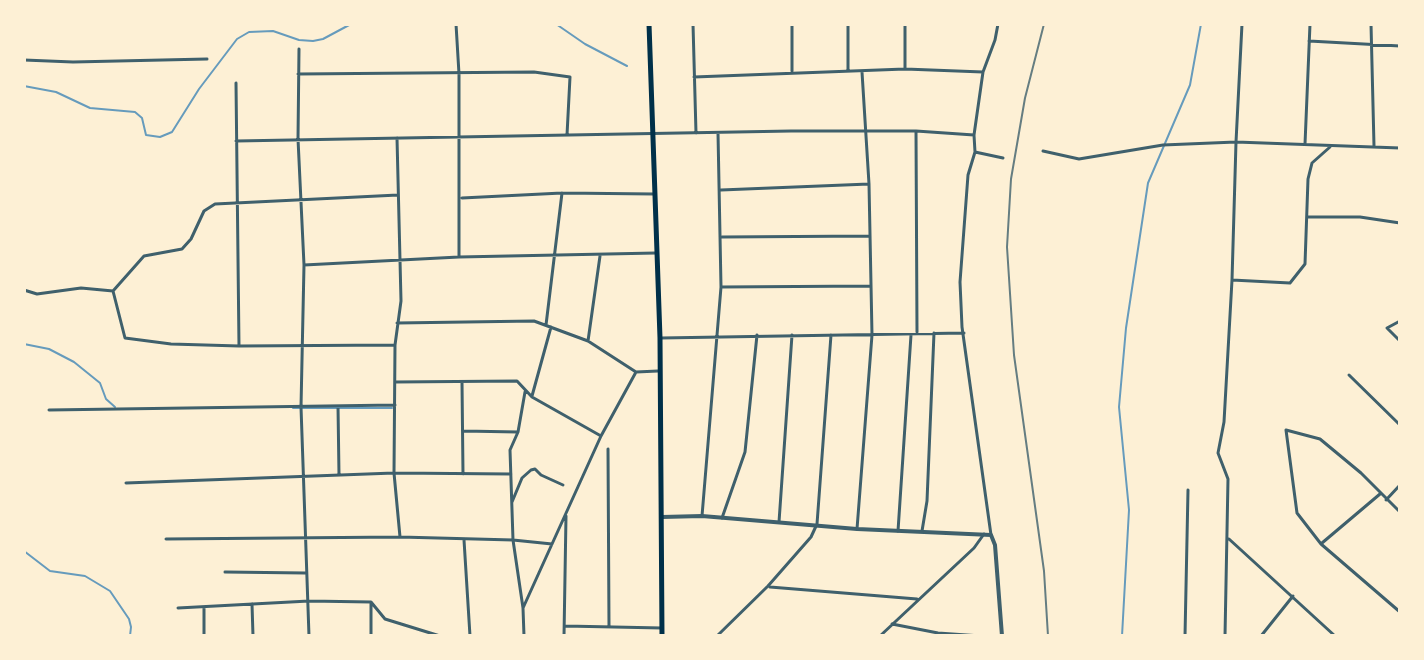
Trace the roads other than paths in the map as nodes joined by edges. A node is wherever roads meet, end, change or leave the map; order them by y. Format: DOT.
graph roads {
  1 [pos="456,24"];
  2 [pos="649,24"];
  3 [pos="693,24"];
  4 [pos="792,24"];
  5 [pos="848,24"];
  6 [pos="905,24"];
  7 [pos="998,24"];
  8 [pos="1242,24"];
  9 [pos="1310,24"];
  10 [pos="1371,24"];
  11 [pos="1309,41"];
  12 [pos="1370,45"];
  13 [pos="1400,46"];
  14 [pos="299,49"];
  15 [pos="207,59"];
  16 [pos="24,60"];
  17 [pos="905,69"];
  18 [pos="848,70"];
  19 [pos="792,71"];
  20 [pos="862,72"];
  21 [pos="983,72"];
  22 [pos="298,74"];
  23 [pos="459,74"];
  24 [pos="694,77"];
  25 [pos="236,83"];
  26 [pos="866,131"];
  27 [pos="916,131"];
  28 [pos="696,133"];
  29 [pos="718,133"];
  30 [pos="653,134"];
  31 [pos="459,135"];
  32 [pos="567,135"];
  33 [pos="974,135"];
  34 [pos="397,137"];
  35 [pos="298,139"];
  36 [pos="236,141"];
  37 [pos="1236,142"];
  38 [pos="1305,145"];
  39 [pos="1332,145"];
  40 [pos="1374,146"];
  41 [pos="1400,148"];
  42 [pos="1043,151"];
  43 [pos="975,152"];
  44 [pos="1003,158"];
  45 [pos="869,184"];
  46 [pos="720,190"];
  47 [pos="562,193"];
  48 [pos="654,194"];
  49 [pos="398,195"];
  50 [pos="302,198"];
  51 [pos="461,198"];
  52 [pos="237,203"];
  53 [pos="1307,217"];
  54 [pos="1400,223"];
  55 [pos="870,236"];
  56 [pos="720,237"];
  57 [pos="656,253"];
  58 [pos="555,255"];
  59 [pos="600,256"];
  60 [pos="459,257"];
  61 [pos="401,260"];
  62 [pos="304,265"];
  63 [pos="1232,280"];
  64 [pos="871,286"];
  65 [pos="721,287"];
  66 [pos="24,290"];
  67 [pos="113,291"];
  68 [pos="1400,321"];
  69 [pos="396,323"];
  70 [pos="548,326"];
  71 [pos="917,332"];
  72 [pos="934,333"];
  73 [pos="964,333"];
  74 [pos="718,335"];
  75 [pos="757,335"];
  76 [pos="792,335"];
  77 [pos="831,335"];
  78 [pos="872,335"];
  79 [pos="911,335"];
  80 [pos="660,338"];
  81 [pos="588,341"];
  82 [pos="1400,341"];
  83 [pos="395,345"];
  84 [pos="239,346"];
  85 [pos="302,347"];
  86 [pos="659,371"];
  87 [pos="636,372"];
  88 [pos="1349,375"];
  89 [pos="395,382"];
  90 [pos="462,382"];
  91 [pos="525,392"];
  92 [pos="532,397"];
  93 [pos="395,405"];
  94 [pos="338,406"];
  95 [pos="301,407"];
  96 [pos="49,410"];
  97 [pos="1400,425"];
  98 [pos="463,431"];
  99 [pos="518,432"];
  100 [pos="601,436"];
  101 [pos="608,449"];
  102 [pos="394,473"];
  103 [pos="511,474"];
  104 [pos="463,475"];
  105 [pos="339,476"];
  106 [pos="304,478"];
  107 [pos="126,483"];
  108 [pos="563,485"];
  109 [pos="1400,485"];
  110 [pos="1188,490"];
  111 [pos="1380,494"];
  112 [pos="1386,500"];
  113 [pos="512,502"];
  114 [pos="1400,512"];
  115 [pos="566,513"];
  116 [pos="702,516"];
  117 [pos="662,517"];
  118 [pos="722,518"];
  119 [pos="779,522"];
  120 [pos="817,524"];
  121 [pos="857,529"];
  122 [pos="898,531"];
  123 [pos="922,531"];
  124 [pos="984,534"];
  125 [pos="991,535"];
  126 [pos="304,537"];
  127 [pos="400,537"];
  128 [pos="1227,537"];
  129 [pos="166,539"];
  130 [pos="464,539"];
  131 [pos="513,540"];
  132 [pos="552,544"];
  133 [pos="1321,544"];
  134 [pos="225,572"];
  135 [pos="305,573"];
  136 [pos="768,586"];
  137 [pos="1293,596"];
  138 [pos="917,599"];
  139 [pos="309,601"];
  140 [pos="371,602"];
  141 [pos="252,604"];
  142 [pos="204,607"];
  143 [pos="178,608"];
  144 [pos="523,608"];
  145 [pos="1400,612"];
  146 [pos="892,624"];
  147 [pos="564,626"];
  148 [pos="609,626"];
  149 [pos="662,628"];
  150 [pos="204,636"];
  151 [pos="253,636"];
  152 [pos="309,636"];
  153 [pos="371,636"];
  154 [pos="440,636"];
  155 [pos="470,636"];
  156 [pos="524,636"];
  157 [pos="564,636"];
  158 [pos="662,636"];
  159 [pos="717,636"];
  160 [pos="880,636"];
  161 [pos="981,636"];
  162 [pos="1002,636"];
  163 [pos="1185,636"];
  164 [pos="1225,636"];
  165 [pos="1261,636"];
  166 [pos="1335,636"];
  1 -- 23 [label="street"];
  2 -- 30 [label="main road"];
  3 -- 24 [label="street"];
  4 -- 19 [label="street"];
  5 -- 18 [label="street"];
  6 -- 17 [label="street"];
  7 -- 21 [label="street"];
  8 -- 37 [label="street"];
  9 -- 11 [label="street"];
  10 -- 12 [label="street"];
  11 -- 12 [label="street"];
  11 -- 38 [label="street"];
  12 -- 13 [label="street"];
  12 -- 40 [label="street"];
  14 -- 22 [label="street"];
  15 -- 16 [label="street"];
  17 -- 20 [label="street"];
  17 -- 21 [label="street"];
  18 -- 19 [label="street"];
  18 -- 20 [label="street"];
  19 -- 24 [label="street"];
  20 -- 26 [label="street"];
  21 -- 33 [label="street"];
  22 -- 23 [label="street"];
  22 -- 35 [label="street"];
  23 -- 31 [label="street"];
  23 -- 32 [label="street"];
  24 -- 28 [label="street"];
  25 -- 36 [label="street"];
  26 -- 27 [label="street"];
  26 -- 29 [label="street"];
  26 -- 45 [label="street"];
  27 -- 33 [label="street"];
  27 -- 71 [label="street"];
  28 -- 29 [label="street"];
  28 -- 30 [label="street"];
  29 -- 46 [label="street"];
  30 -- 32 [label="street"];
  30 -- 48 [label="main road"];
  31 -- 32 [label="street"];
  31 -- 34 [label="street"];
  31 -- 51 [label="street"];
  33 -- 43 [label="street"];
  34 -- 35 [label="street"];
  34 -- 49 [label="street"];
  35 -- 36 [label="street"];
  35 -- 50 [label="street"];
  36 -- 52 [label="street"];
  37 -- 38 [label="street"];
  37 -- 42 [label="street"];
  37 -- 63 [label="street"];
  38 -- 39 [label="street"];
  39 -- 40 [label="street"];
  39 -- 53 [label="street"];
  40 -- 41 [label="street"];
  43 -- 44 [label="street"];
  43 -- 73 [label="street"];
  45 -- 46 [label="street"];
  45 -- 55 [label="street"];
  46 -- 56 [label="street"];
  47 -- 48 [label="street"];
  47 -- 51 [label="street"];
  47 -- 58 [label="street"];
  48 -- 57 [label="main road"];
  49 -- 50 [label="street"];
  49 -- 61 [label="street"];
  50 -- 52 [label="street"];
  50 -- 62 [label="street"];
  51 -- 60 [label="street"];
  52 -- 67 [label="street"];
  52 -- 84 [label="street"];
  53 -- 54 [label="street"];
  53 -- 63 [label="street"];
  55 -- 56 [label="street"];
  55 -- 64 [label="street"];
  56 -- 65 [label="street"];
  57 -- 59 [label="street"];
  57 -- 80 [label="main road"];
  58 -- 59 [label="street"];
  58 -- 60 [label="street"];
  58 -- 70 [label="street"];
  59 -- 81 [label="street"];
  60 -- 61 [label="street"];
  61 -- 62 [label="street"];
  61 -- 69 [label="street"];
  62 -- 85 [label="street"];
  63 -- 128 [label="street"];
  64 -- 65 [label="street"];
  64 -- 78 [label="street"];
  65 -- 74 [label="street"];
  66 -- 67 [label="street"];
  67 -- 84 [label="street"];
  68 -- 82 [label="street"];
  69 -- 70 [label="street"];
  69 -- 83 [label="street"];
  70 -- 81 [label="street"];
  70 -- 92 [label="street"];
  71 -- 72 [label="street"];
  71 -- 79 [label="street"];
  72 -- 73 [label="street"];
  72 -- 123 [label="street"];
  73 -- 125 [label="street"];
  74 -- 75 [label="street"];
  74 -- 80 [label="street"];
  74 -- 116 [label="street"];
  75 -- 76 [label="street"];
  75 -- 118 [label="street"];
  76 -- 77 [label="street"];
  76 -- 119 [label="street"];
  77 -- 78 [label="street"];
  77 -- 120 [label="street"];
  78 -- 79 [label="street"];
  78 -- 121 [label="street"];
  79 -- 122 [label="street"];
  80 -- 86 [label="main road"];
  81 -- 87 [label="street"];
  83 -- 85 [label="street"];
  83 -- 89 [label="street"];
  84 -- 85 [label="street"];
  85 -- 95 [label="street"];
  86 -- 87 [label="street"];
  86 -- 117 [label="main road"];
  87 -- 100 [label="street"];
  88 -- 97 [label="street"];
  89 -- 90 [label="street"];
  89 -- 93 [label="street"];
  90 -- 91 [label="street"];
  90 -- 98 [label="street"];
  91 -- 92 [label="street"];
  91 -- 99 [label="street"];
  92 -- 100 [label="street"];
  93 -- 94 [label="street"];
  93 -- 102 [label="street"];
  94 -- 95 [label="street"];
  94 -- 105 [label="street"];
  95 -- 96 [label="street"];
  95 -- 106 [label="street"];
  98 -- 99 [label="street"];
  98 -- 104 [label="street"];
  99 -- 103 [label="street"];
  100 -- 115 [label="street"];
  101 -- 148 [label="street"];
  102 -- 104 [label="street"];
  102 -- 105 [label="street"];
  102 -- 127 [label="street"];
  103 -- 104 [label="street"];
  103 -- 113 [label="street"];
  105 -- 106 [label="street"];
  106 -- 107 [label="street"];
  106 -- 126 [label="street"];
  108 -- 113 [label="street"];
  109 -- 112 [label="street"];
  110 -- 163 [label="street"];
  111 -- 112 [label="street"];
  111 -- 133 [label="street"];
  111 -- 133 [label="street"];
  112 -- 114 [label="street"];
  113 -- 131 [label="street"];
  115 -- 132 [label="street"];
  115 -- 147 [label="street"];
  116 -- 117 [label="street"];
  116 -- 118 [label="street"];
  117 -- 149 [label="main road"];
  118 -- 119 [label="street"];
  119 -- 120 [label="street"];
  120 -- 121 [label="street"];
  120 -- 136 [label="street"];
  121 -- 122 [label="street"];
  122 -- 123 [label="street"];
  123 -- 124 [label="street"];
  124 -- 125 [label="street"];
  124 -- 138 [label="street"];
  125 -- 162 [label="street"];
  126 -- 127 [label="street"];
  126 -- 129 [label="street"];
  126 -- 135 [label="street"];
  127 -- 130 [label="street"];
  128 -- 137 [label="street"];
  128 -- 164 [label="street"];
  130 -- 131 [label="street"];
  130 -- 155 [label="street"];
  131 -- 132 [label="street"];
  131 -- 144 [label="street"];
  132 -- 144 [label="street"];
  133 -- 145 [label="street"];
  134 -- 135 [label="street"];
  135 -- 139 [label="street"];
  136 -- 138 [label="street"];
  136 -- 159 [label="street"];
  137 -- 165 [label="street"];
  137 -- 166 [label="street"];
  138 -- 146 [label="street"];
  139 -- 140 [label="street"];
  139 -- 141 [label="street"];
  139 -- 152 [label="street"];
  140 -- 153 [label="street"];
  140 -- 154 [label="street"];
  141 -- 142 [label="street"];
  141 -- 151 [label="street"];
  142 -- 143 [label="street"];
  142 -- 150 [label="street"];
  144 -- 156 [label="street"];
  146 -- 160 [label="street"];
  146 -- 161 [label="street"];
  147 -- 148 [label="street"];
  147 -- 157 [label="street"];
  148 -- 149 [label="street"];
  149 -- 158 [label="main road"];
}
